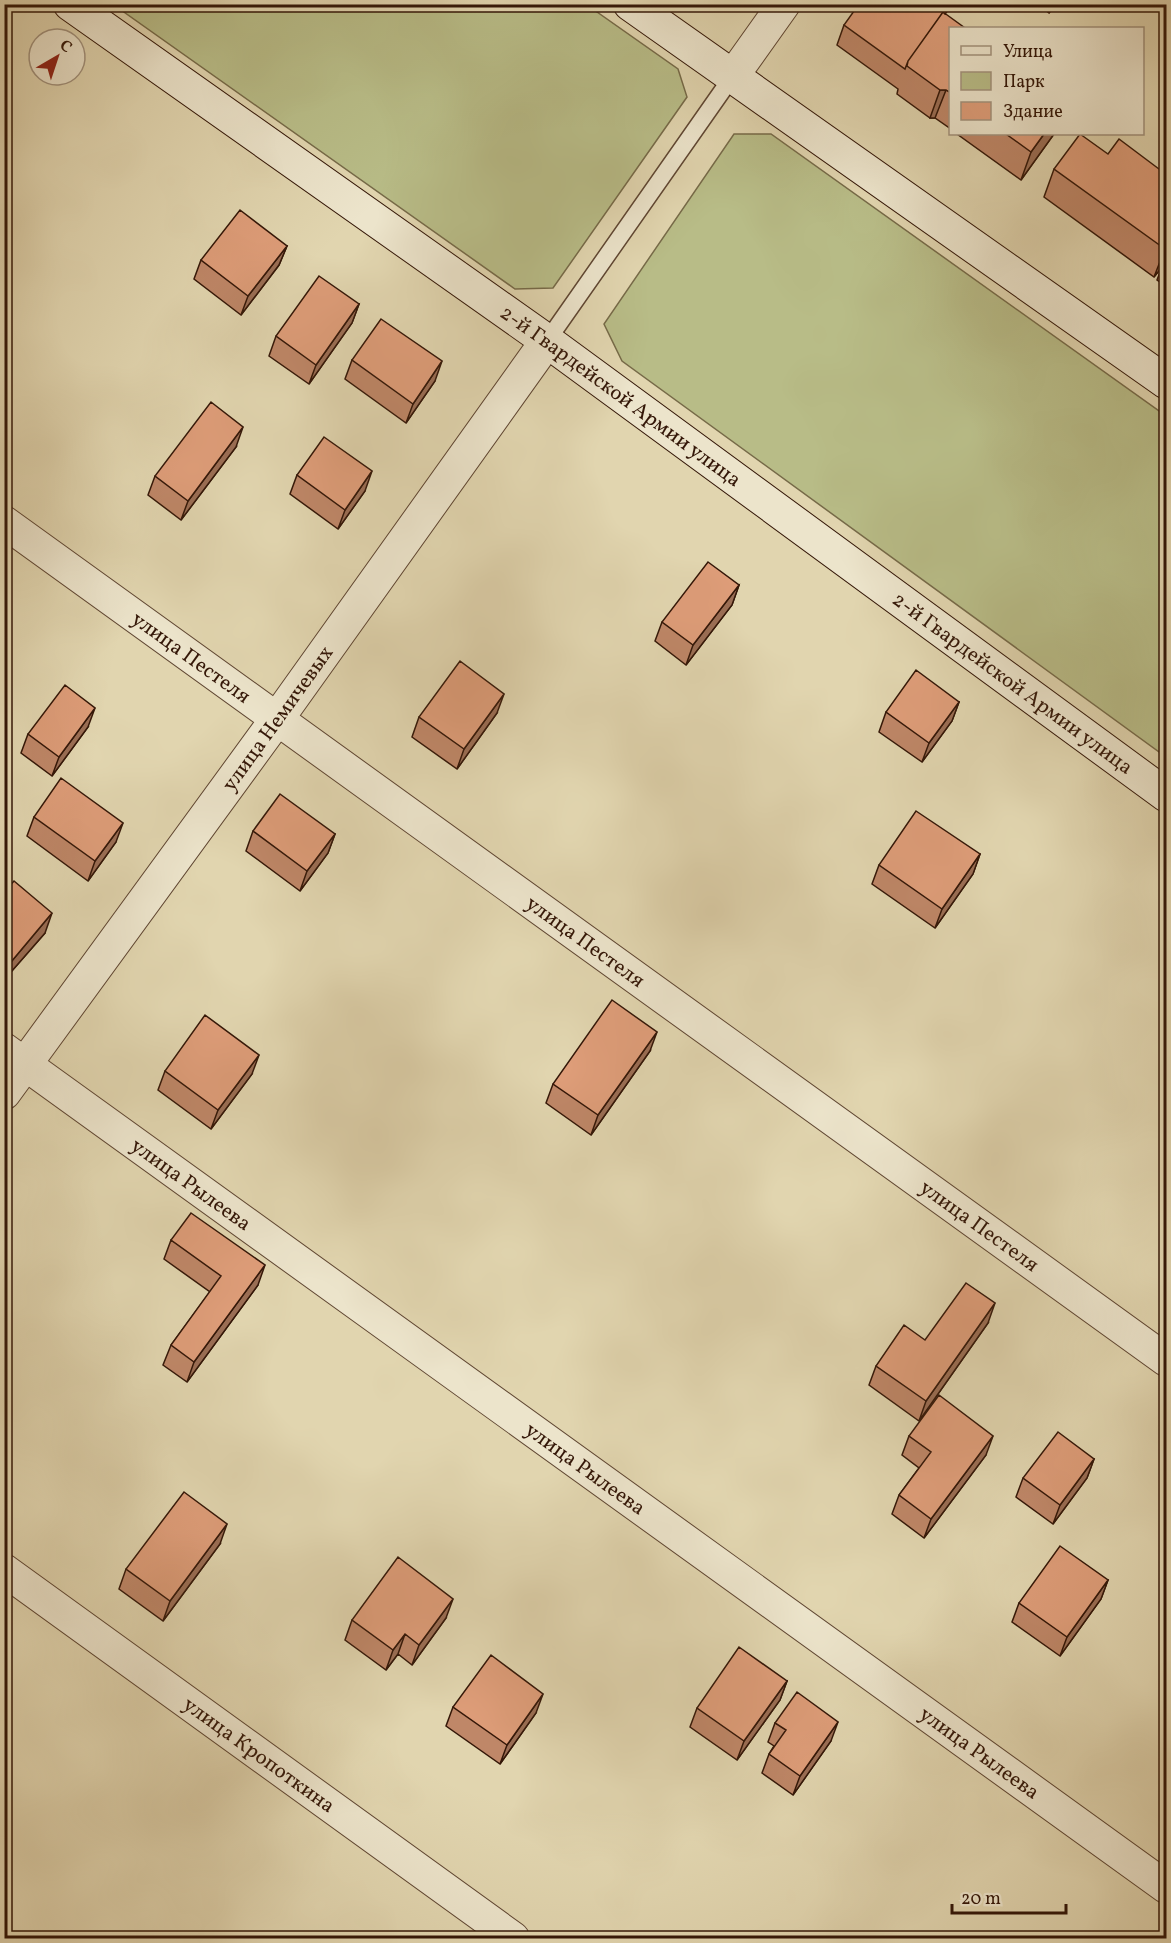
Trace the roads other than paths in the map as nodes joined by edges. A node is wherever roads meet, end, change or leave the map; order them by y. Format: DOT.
graph roads {
  1 [pos="70,4"];
  2 [pos="630,4"];
  3 [pos="784,4"];
  4 [pos="732,77"];
  5 [pos="547,341"];
  6 [pos="1167,382"];
  7 [pos="4,522"];
  8 [pos="277,719"];
  9 [pos="1167,795"];
  10 [pos="15,1057"];
  11 [pos="4,1093"];
  12 [pos="1167,1360"];
  13 [pos="4,1570"];
  14 [pos="1167,1887"];
  15 [pos="513,1938"];
  1 -- 5 [label="main road, 2-й Гвардейской Армии улица"];
  2 -- 4 [label="main road"];
  3 -- 4 [label="street"];
  4 -- 5 [label="lane"];
  4 -- 6 [label="main road"];
  5 -- 8 [label="main road, улица Немичевых"];
  5 -- 9 [label="main road, 2-й Гвардейской Армии улица"];
  7 -- 8 [label="street, улица Пестеля"];
  8 -- 10 [label="main road, улица Немичевых"];
  8 -- 12 [label="street, улица Пестеля"];
  10 -- 11 [label="main road, улица Немичевых"];
  10 -- 14 [label="street, улица Рылеева"];
  13 -- 15 [label="street, улица Кропоткина"];
}
